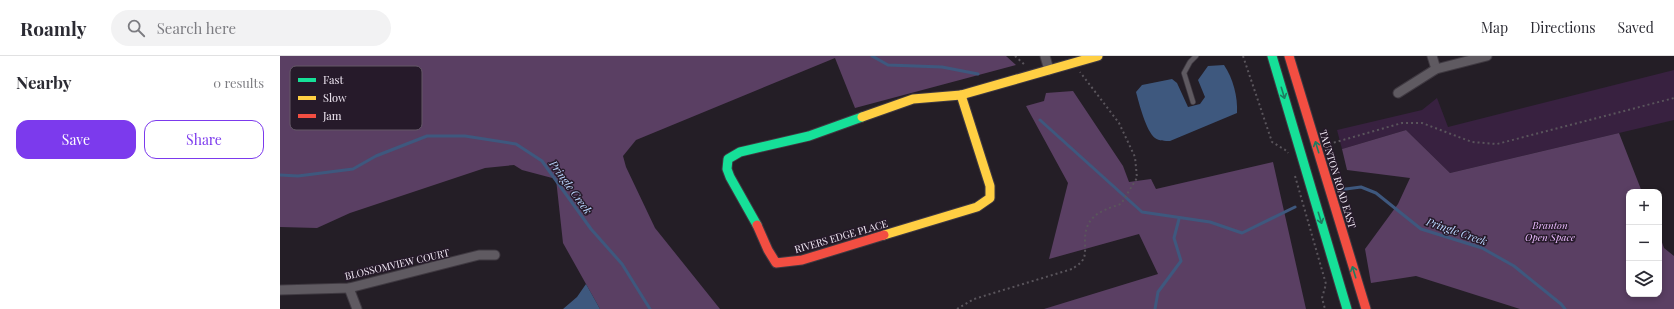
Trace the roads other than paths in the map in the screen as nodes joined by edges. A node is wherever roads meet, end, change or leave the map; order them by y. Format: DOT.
graph roads {
  1 [pos="1045,56"];
  2 [pos="1098,56"];
  3 [pos="1196,56"];
  4 [pos="1272,56"];
  5 [pos="1290,56"];
  6 [pos="1432,56"];
  7 [pos="1487,56"];
  8 [pos="1436,69"];
  9 [pos="1049,70"];
  10 [pos="1398,93"];
  11 [pos="961,95"];
  12 [pos="1193,102"];
  13 [pos="495,255"];
  14 [pos="350,288"];
  15 [pos="280,290"];
  16 [pos="357,309"];
  17 [pos="1348,309"];
  18 [pos="1366,309"];
  1 -- 9 [label="street"];
  2 -- 9 [label="street, RIVERS EDGE PLACE"];
  3 -- 12 [label="lane"];
  4 -- 17 [label="street, one-way"];
  18 -- 5 [label="street, TAUNTON ROAD EAST, one-way"];
  6 -- 8 [label="street"];
  7 -- 8 [label="street"];
  8 -- 10 [label="street"];
  9 -- 11 [label="street, RIVERS EDGE PLACE"];
  11 -- 11 [label="street, RIVERS EDGE PLACE"];
  13 -- 14 [label="street, BLOSSOMVIEW COURT"];
  14 -- 15 [label="street, BLOSSOMVIEW COURT"];
  14 -- 16 [label="street"];
}
